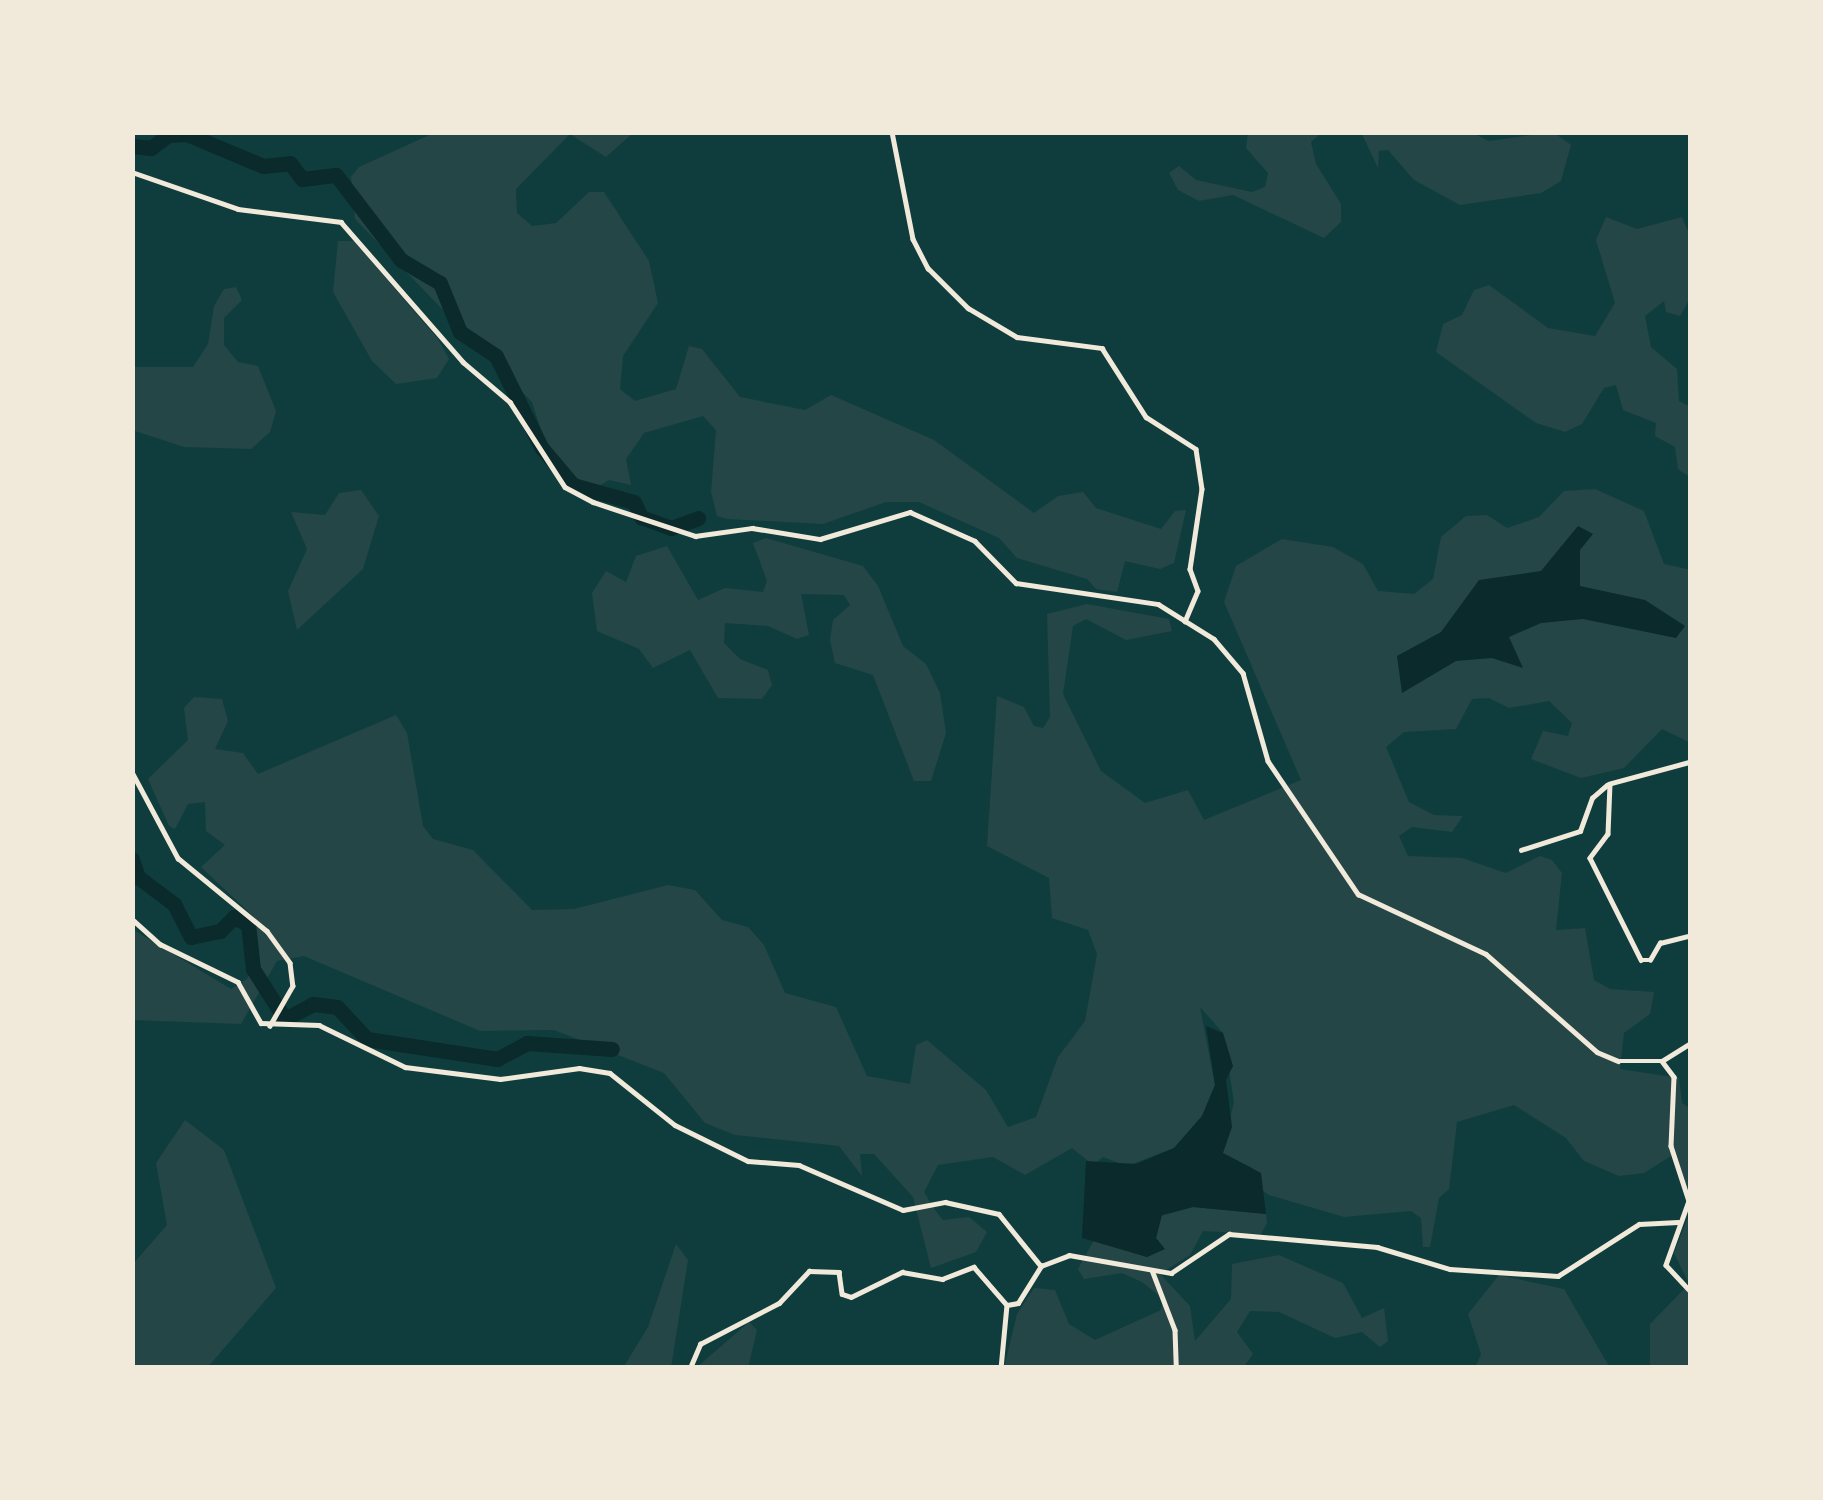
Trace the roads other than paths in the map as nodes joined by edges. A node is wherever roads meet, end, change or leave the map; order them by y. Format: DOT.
graph roads {
  1 [pos="892,132"];
  2 [pos="132,172"];
  3 [pos="1185,621"];
  4 [pos="1691,762"];
  5 [pos="132,772"];
  6 [pos="1610,784"];
  7 [pos="1521,850"];
  8 [pos="132,919"];
  9 [pos="1691,935"];
  10 [pos="269,1026"];
  11 [pos="1691,1043"];
  12 [pos="1662,1061"];
  13 [pos="1678,1222"];
  14 [pos="1042,1266"];
  15 [pos="1151,1269"];
  16 [pos="1691,1292"];
  17 [pos="1007,1305"];
  18 [pos="690,1368"];
  19 [pos="1000,1368"];
  20 [pos="1176,1368"];
  1 -- 3 [label="street"];
  2 -- 3 [label="street"];
  3 -- 12 [label="street"];
  4 -- 6 [label="street"];
  5 -- 10 [label="street"];
  6 -- 7 [label="street"];
  6 -- 9 [label="street"];
  8 -- 10 [label="street"];
  10 -- 14 [label="street"];
  11 -- 12 [label="street"];
  12 -- 13 [label="street"];
  13 -- 15 [label="street"];
  13 -- 16 [label="street"];
  14 -- 15 [label="street"];
  14 -- 17 [label="street"];
  15 -- 20 [label="street"];
  17 -- 18 [label="street"];
  17 -- 19 [label="street"];
}
